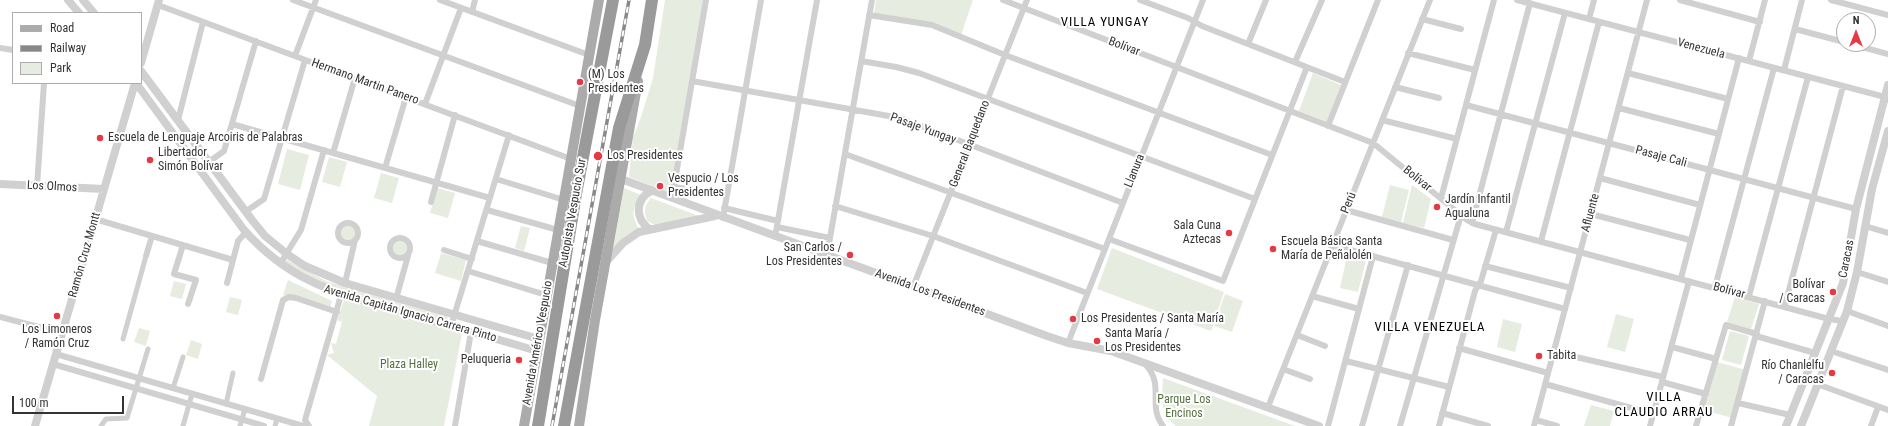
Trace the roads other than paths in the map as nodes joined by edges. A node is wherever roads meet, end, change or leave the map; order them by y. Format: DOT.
graph roads {
  1 [pos="68,0"];
  2 [pos="83,0"];
  3 [pos="293,0"];
  4 [pos="316,0"];
  5 [pos="440,0"];
  6 [pos="475,0"];
  7 [pos="599,0"];
  8 [pos="613,0"];
  9 [pos="652,0"];
  10 [pos="706,0"];
  11 [pos="761,0"];
  12 [pos="817,0"];
  13 [pos="872,0"];
  14 [pos="1003,0"];
  15 [pos="1026,0"];
  16 [pos="1140,0"];
  17 [pos="1203,0"];
  18 [pos="1266,0"];
  19 [pos="1322,0"];
  20 [pos="1378,0"];
  21 [pos="1430,0"];
  22 [pos="1494,0"];
  23 [pos="1517,0"];
  24 [pos="1594,0"];
  25 [pos="1647,0"];
  26 [pos="1680,0"];
  27 [pos="1765,0"];
  28 [pos="1802,0"];
  29 [pos="1831,0"];
  30 [pos="159,2"];
  31 [pos="1530,3"];
  32 [pos="1540,3"];
  33 [pos="313,8"];
  34 [pos="461,8"];
  35 [pos="1023,8"];
  36 [pos="78,12"];
  37 [pos="93,12"];
  38 [pos="472,12"];
  39 [pos="1565,13"];
  40 [pos="869,15"];
  41 [pos="1888,15"];
  42 [pos="1422,19"];
  43 [pos="1589,19"];
  44 [pos="203,22"];
  45 [pos="1195,22"];
  46 [pos="1599,22"];
  47 [pos="1760,22"];
  48 [pos="1461,29"];
  49 [pos="1795,29"];
  50 [pos="1639,32"];
  51 [pos="148,38"];
  52 [pos="1836,40"];
  53 [pos="256,41"];
  54 [pos="142,43"];
  55 [pos="1248,44"];
  56 [pos="645,45"];
  57 [pos="0,48"];
  58 [pos="12,50"];
  59 [pos="1876,51"];
  60 [pos="1408,53"];
  61 [pos="1888,54"];
  62 [pos="589,55"];
  63 [pos="1005,55"];
  64 [pos="295,56"];
  65 [pos="443,56"];
  66 [pos="1739,58"];
  67 [pos="142,59"];
  68 [pos="305,60"];
  69 [pos="861,61"];
  70 [pos="1749,61"];
  71 [pos="1296,62"];
  72 [pos="1307,66"];
  73 [pos="1177,67"];
  74 [pos="1774,68"];
  75 [pos="1475,70"];
  76 [pos="1784,70"];
  77 [pos="142,71"];
  78 [pos="1628,73"];
  79 [pos="1808,77"];
  80 [pos="355,78"];
  81 [pos="692,81"];
  82 [pos="1345,82"];
  83 [pos="44,84"];
  84 [pos="136,84"];
  85 [pos="137,84"];
  86 [pos="1888,85"];
  87 [pos="1843,86"];
  88 [pos="1395,87"];
  89 [pos="745,90"];
  90 [pos="406,97"];
  91 [pos="1439,98"];
  92 [pos="987,99"];
  93 [pos="1728,99"];
  94 [pos="1886,99"];
  95 [pos="799,100"];
  96 [pos="425,104"];
  97 [pos="1466,105"];
  98 [pos="580,106"];
  99 [pos="1619,108"];
  100 [pos="853,110"];
  101 [pos="1290,111"];
  102 [pos="1159,112"];
  103 [pos="1501,114"];
  104 [pos="455,115"];
  105 [pos="178,120"];
  106 [pos="1382,120"];
  107 [pos="232,124"];
  108 [pos="1535,124"];
  109 [pos="1328,126"];
  110 [pos="1888,131"];
  111 [pos="1570,133"];
  112 [pos="1719,134"];
  113 [pos="509,135"];
  114 [pos="282,138"];
  115 [pos="1457,139"];
  116 [pos="1373,143"];
  117 [pos="1609,143"];
  118 [pos="969,146"];
  119 [pos="324,150"];
  120 [pos="333,153"];
  121 [pos="845,154"];
  122 [pos="1272,155"];
  123 [pos="1142,156"];
  124 [pos="571,159"];
  125 [pos="208,162"];
  126 [pos="385,168"];
  127 [pos="199,169"];
  128 [pos="1709,170"];
  129 [pos="1600,178"];
  130 [pos="496,179"];
  131 [pos="621,179"];
  132 [pos="1744,180"];
  133 [pos="436,183"];
  134 [pos="0,184"];
  135 [pos="37,186"];
  136 [pos="674,187"];
  137 [pos="1778,188"];
  138 [pos="104,189"];
  139 [pos="651,191"];
  140 [pos="950,193"];
  141 [pos="727,195"];
  142 [pos="490,198"];
  143 [pos="672,198"];
  144 [pos="1441,198"];
  145 [pos="1813,198"];
  146 [pos="1255,199"];
  147 [pos="564,200"];
  148 [pos="431,202"];
  149 [pos="1123,204"];
  150 [pos="1700,205"];
  151 [pos="836,206"];
  152 [pos="724,208"];
  153 [pos="1856,209"];
  154 [pos="487,210"];
  155 [pos="1346,210"];
  156 [pos="245,212"];
  157 [pos="1591,214"];
  158 [pos="1460,215"];
  159 [pos="720,217"];
  160 [pos="95,219"];
  161 [pos="1472,223"];
  162 [pos="778,224"];
  163 [pos="1865,226"];
  164 [pos="649,229"];
  165 [pos="558,230"];
  166 [pos="1496,230"];
  167 [pos="246,232"];
  168 [pos="1506,232"];
  169 [pos="1888,233"];
  170 [pos="152,236"];
  171 [pos="933,236"];
  172 [pos="775,237"];
  173 [pos="830,238"];
  174 [pos="1109,239"];
  175 [pos="355,240"];
  176 [pos="1453,240"];
  177 [pos="1690,240"];
  178 [pos="477,241"];
  179 [pos="1541,241"];
  180 [pos="183,245"];
  181 [pos="1332,245"];
  182 [pos="1105,249"];
  183 [pos="444,250"];
  184 [pos="409,252"];
  185 [pos="1580,252"];
  186 [pos="287,254"];
  187 [pos="146,256"];
  188 [pos="826,256"];
  189 [pos="1373,256"];
  190 [pos="472,259"];
  191 [pos="233,260"];
  192 [pos="606,262"];
  193 [pos="552,263"];
  194 [pos="280,264"];
  195 [pos="1408,265"];
  196 [pos="1485,266"];
  197 [pos="468,271"];
  198 [pos="1857,272"];
  199 [pos="1443,275"];
  200 [pos="1680,278"];
  201 [pos="1689,281"];
  202 [pos="1888,282"];
  203 [pos="227,283"];
  204 [pos="345,283"];
  205 [pos="1478,284"];
  206 [pos="913,287"];
  207 [pos="1715,287"];
  208 [pos="1571,288"];
  209 [pos="1087,293"];
  210 [pos="341,295"];
  211 [pos="546,295"];
  212 [pos="1312,296"];
  213 [pos="1750,296"];
  214 [pos="396,299"];
  215 [pos="1765,301"];
  216 [pos="188,304"];
  217 [pos="1784,305"];
  218 [pos="1359,309"];
  219 [pos="1565,309"];
  220 [pos="1847,311"];
  221 [pos="337,312"];
  222 [pos="454,315"];
  223 [pos="0,317"];
  224 [pos="1829,319"];
  225 [pos="1842,320"];
  226 [pos="451,326"];
  227 [pos="1888,326"];
  228 [pos="471,332"];
  229 [pos="62,333"];
  230 [pos="1297,335"];
  231 [pos="1756,335"];
  232 [pos="123,339"];
  233 [pos="539,339"];
  234 [pos="1068,343"];
  235 [pos="1325,346"];
  236 [pos="1672,347"];
  237 [pos="1460,348"];
  238 [pos="148,349"];
  239 [pos="537,351"];
  240 [pos="1831,351"];
  241 [pos="1554,352"];
  242 [pos="1815,353"];
  243 [pos="56,354"];
  244 [pos="183,357"];
  245 [pos="1716,359"];
  246 [pos="1346,361"];
  247 [pos="1145,363"];
  248 [pos="53,364"];
  249 [pos="1283,369"];
  250 [pos="1378,369"];
  251 [pos="1888,370"];
  252 [pos="233,373"];
  253 [pos="1548,373"];
  254 [pos="1414,378"];
  255 [pos="139,379"];
  256 [pos="261,379"];
  257 [pos="1310,379"];
  258 [pos="1663,379"];
  259 [pos="1545,384"];
  260 [pos="1817,384"];
  261 [pos="1449,387"];
  262 [pos="173,388"];
  263 [pos="136,389"];
  264 [pos="192,394"];
  265 [pos="1706,394"];
  266 [pos="1738,403"];
  267 [pos="189,404"];
  268 [pos="226,404"];
  269 [pos="1268,407"];
  270 [pos="1878,407"];
  271 [pos="245,409"];
  272 [pos="1888,410"];
  273 [pos="1442,413"];
  274 [pos="1653,414"];
  275 [pos="1790,415"];
  276 [pos="277,419"];
  277 [pos="241,423"];
  278 [pos="1535,423"];
  279 [pos="304,424"];
  280 [pos="35,426"];
  281 [pos="101,426"];
  282 [pos="183,426"];
  283 [pos="264,426"];
  284 [pos="275,426"];
  285 [pos="309,426"];
  286 [pos="454,426"];
  287 [pos="524,426"];
  288 [pos="538,426"];
  289 [pos="564,426"];
  290 [pos="579,426"];
  291 [pos="1163,426"];
  292 [pos="1319,426"];
  293 [pos="1328,426"];
  294 [pos="1362,426"];
  295 [pos="1400,426"];
  296 [pos="1439,426"];
  297 [pos="1488,426"];
  298 [pos="1557,426"];
  299 [pos="1650,426"];
  300 [pos="1696,426"];
  301 [pos="1731,426"];
  302 [pos="1786,426"];
  303 [pos="1801,426"];
  304 [pos="1870,426"];
  1 -- 36 [label="street"];
  2 -- 37 [label="street"];
  3 -- 33 [label="street"];
  4 -- 33 [label="street"];
  5 -- 34 [label="street"];
  6 -- 38 [label="street"];
  7 -- 62 [label="main road, Avenida Américo Vespucio"];
  8 -- 288 [label="highway, Autopista Vespucio Sur"];
  9 -- 56 [label="highway"];
  10 -- 81 [label="street"];
  11 -- 89 [label="street"];
  12 -- 95 [label="street"];
  13 -- 40 [label="street"];
  14 -- 35 [label="street, Bolívar"];
  15 -- 35 [label="street, General Baquedano"];
  16 -- 45 [label="street"];
  17 -- 45 [label="street, Llanura"];
  18 -- 55 [label="street"];
  19 -- 71 [label="street"];
  20 -- 82 [label="street"];
  21 -- 42 [label="street, Perú"];
  22 -- 75 [label="street"];
  23 -- 31 [label="street, Venezuela"];
  24 -- 43 [label="street"];
  25 -- 50 [label="street, Afluente"];
  26 -- 47 [label="street"];
  27 -- 47 [label="street"];
  28 -- 49 [label="street"];
  29 -- 41 [label="street"];
  30 -- 44 [label="street, Hermano Martin Panero"];
  30 -- 51 [label="street"];
  31 -- 32 [label="street, Venezuela"];
  31 -- 103 [label="street"];
  32 -- 39 [label="street, Venezuela"];
  33 -- 64 [label="street"];
  33 -- 65 [label="street"];
  34 -- 38 [label="street"];
  34 -- 65 [label="street"];
  35 -- 63 [label="street, General Baquedano"];
  35 -- 73 [label="street, Bolívar"];
  38 -- 62 [label="street"];
  39 -- 43 [label="street, Venezuela"];
  39 -- 108 [label="street"];
  40 -- 63 [label="street"];
  40 -- 69 [label="street"];
  42 -- 48 [label="street"];
  42 -- 60 [label="street, Perú"];
  43 -- 46 [label="street, Venezuela"];
  44 -- 53 [label="street, Hermano Martin Panero"];
  44 -- 105 [label="street"];
  45 -- 55 [label="street"];
  45 -- 73 [label="street, Llanura"];
  46 -- 50 [label="street, Venezuela"];
  46 -- 111 [label="street"];
  47 -- 70 [label="street"];
  49 -- 52 [label="street"];
  49 -- 76 [label="street"];
  50 -- 66 [label="street, Venezuela"];
  50 -- 78 [label="street, Afluente"];
  51 -- 54 [label="street"];
  51 -- 67 [label="street"];
  53 -- 64 [label="street, Hermano Martin Panero"];
  53 -- 107 [label="street"];
  55 -- 71 [label="street"];
  56 -- 131 [label="main road"];
  56 -- 289 [label="highway"];
  57 -- 58 [label="street"];
  59 -- 61 [label="street"];
  60 -- 75 [label="street"];
  60 -- 88 [label="street, Perú"];
  62 -- 98 [label="main road, Avenida Américo Vespucio"];
  63 -- 92 [label="street, General Baquedano"];
  63 -- 102 [label="street"];
  64 -- 68 [label="street, Hermano Martin Panero"];
  65 -- 96 [label="street"];
  65 -- 98 [label="street"];
  66 -- 70 [label="street, Venezuela"];
  66 -- 93 [label="street"];
  68 -- 80 [label="street, Hermano Martin Panero"];
  68 -- 114 [label="street"];
  69 -- 92 [label="street"];
  69 -- 100 [label="street"];
  70 -- 74 [label="street, Venezuela"];
  71 -- 72 [label="street"];
  72 -- 82 [label="street"];
  72 -- 101 [label="street"];
  73 -- 101 [label="street, Bolívar"];
  73 -- 102 [label="street, Llanura"];
  74 -- 76 [label="street, Venezuela"];
  74 -- 132 [label="street"];
  75 -- 97 [label="street"];
  76 -- 79 [label="street, Venezuela"];
  77 -- 105 [label="street, Avenida Capitán Ignacio Carrera Pinto"];
  78 -- 93 [label="street"];
  78 -- 99 [label="street, Afluente"];
  79 -- 87 [label="street, Venezuela"];
  79 -- 137 [label="street"];
  80 -- 90 [label="street, Hermano Martin Panero"];
  80 -- 120 [label="street"];
  81 -- 89 [label="street, Pasaje Yungay"];
  81 -- 136 [label="street"];
  82 -- 109 [label="street"];
  83 -- 135 [label="street"];
  84 -- 138 [label="street, Ramón Cruz Montt"];
  85 -- 127 [label="street, Avenida Capitán Ignacio Carrera Pinto"];
  86 -- 94 [label="street, Caracas"];
  87 -- 94 [label="street, Venezuela"];
  87 -- 145 [label="street"];
  88 -- 91 [label="street"];
  88 -- 106 [label="street, Perú"];
  89 -- 95 [label="street, Pasaje Yungay"];
  89 -- 141 [label="street"];
  90 -- 96 [label="street, Hermano Martin Panero"];
  90 -- 126 [label="street"];
  92 -- 118 [label="street, General Baquedano"];
  92 -- 123 [label="street"];
  93 -- 112 [label="street"];
  94 -- 153 [label="street, Caracas"];
  95 -- 100 [label="street, Pasaje Yungay"];
  95 -- 162 [label="street"];
  96 -- 104 [label="street, Hermano Martin Panero"];
  97 -- 103 [label="street, Pasaje Cali"];
  97 -- 115 [label="street"];
  98 -- 124 [label="main road, Avenida Américo Vespucio"];
  99 -- 112 [label="street"];
  99 -- 117 [label="street, Afluente"];
  100 -- 118 [label="street, Pasaje Yungay"];
  100 -- 121 [label="street"];
  101 -- 109 [label="street, Bolívar"];
  101 -- 122 [label="street"];
  102 -- 122 [label="street"];
  102 -- 123 [label="street, Llanura"];
  103 -- 108 [label="street, Pasaje Cali"];
  103 -- 161 [label="street"];
  104 -- 113 [label="street, Hermano Martin Panero"];
  104 -- 133 [label="street"];
  105 -- 125 [label="street, Avenida Capitán Ignacio Carrera Pinto"];
  106 -- 115 [label="street"];
  106 -- 116 [label="street, Perú"];
  107 -- 114 [label="street"];
  107 -- 125 [label="street"];
  108 -- 111 [label="street, Pasaje Cali"];
  108 -- 168 [label="street"];
  109 -- 116 [label="street, Bolívar"];
  110 -- 163 [label="street, Caracas"];
  111 -- 117 [label="street, Pasaje Cali"];
  111 -- 179 [label="street"];
  112 -- 128 [label="street"];
  113 -- 124 [label="street, Hermano Martin Panero"];
  113 -- 130 [label="street"];
  114 -- 119 [label="street"];
  114 -- 156 [label="street"];
  115 -- 144 [label="street"];
  116 -- 144 [label="street, Bolívar"];
  116 -- 155 [label="street, Perú"];
  117 -- 128 [label="street, Pasaje Cali"];
  117 -- 129 [label="street, Afluente"];
  118 -- 140 [label="street, General Baquedano"];
  118 -- 149 [label="street, Pasaje Yungay"];
  119 -- 120 [label="street"];
  119 -- 186 [label="street"];
  120 -- 126 [label="street"];
  121 -- 140 [label="street"];
  121 -- 151 [label="street"];
  122 -- 146 [label="street"];
  123 -- 146 [label="street"];
  123 -- 149 [label="street, Llanura"];
  124 -- 147 [label="main road, Avenida Américo Vespucio"];
  125 -- 127 [label="street"];
  125 -- 156 [label="street, Avenida Capitán Ignacio Carrera Pinto"];
  126 -- 133 [label="street"];
  127 -- 167 [label="street, Avenida Capitán Ignacio Carrera Pinto"];
  128 -- 132 [label="street, Pasaje Cali"];
  128 -- 150 [label="street"];
  129 -- 150 [label="street"];
  129 -- 157 [label="street, Afluente"];
  130 -- 142 [label="street"];
  130 -- 147 [label="street"];
  131 -- 139 [label="street, Avenida Los Presidentes"];
  131 -- 192 [label="main road"];
  132 -- 137 [label="street, Pasaje Cali"];
  132 -- 207 [label="street"];
  133 -- 142 [label="street"];
  133 -- 148 [label="street"];
  134 -- 135 [label="street, Los Olmos"];
  135 -- 138 [label="street, Los Olmos"];
  136 -- 141 [label="street"];
  136 -- 143 [label="street"];
  137 -- 145 [label="street, Pasaje Cali"];
  137 -- 213 [label="street"];
  138 -- 160 [label="street, Ramón Cruz Montt"];
  139 -- 143 [label="street, Avenida Los Presidentes"];
  139 -- 164 [label="street"];
  140 -- 171 [label="street, General Baquedano"];
  140 -- 182 [label="street"];
  141 -- 152 [label="street"];
  142 -- 154 [label="street"];
  143 -- 159 [label="street, Avenida Los Presidentes"];
  144 -- 158 [label="street, Bolívar"];
  145 -- 153 [label="street, Pasaje Cali"];
  145 -- 217 [label="street"];
  146 -- 174 [label="street"];
  147 -- 165 [label="main road, Avenida Américo Vespucio"];
  149 -- 174 [label="street, Llanura"];
  150 -- 177 [label="street"];
  151 -- 171 [label="street"];
  151 -- 173 [label="street"];
  152 -- 159 [label="street"];
  152 -- 162 [label="street"];
  153 -- 224 [label="street, Caracas"];
  154 -- 165 [label="street"];
  154 -- 178 [label="street"];
  155 -- 176 [label="street"];
  155 -- 181 [label="street, Perú"];
  156 -- 186 [label="street, Avenida Capitán Ignacio Carrera Pinto"];
  157 -- 177 [label="street"];
  157 -- 185 [label="street, Afluente"];
  158 -- 161 [label="street, Bolívar"];
  158 -- 176 [label="street"];
  159 -- 164 [label="street"];
  159 -- 172 [label="street, Avenida Los Presidentes"];
  160 -- 170 [label="street"];
  160 -- 229 [label="street, Ramón Cruz Montt"];
  161 -- 166 [label="street, Bolívar"];
  162 -- 172 [label="street"];
  162 -- 173 [label="street"];
  163 -- 169 [label="street"];
  163 -- 198 [label="street, Caracas"];
  164 -- 192 [label="street"];
  165 -- 193 [label="main road, Avenida Américo Vespucio"];
  166 -- 168 [label="street, Bolívar"];
  166 -- 196 [label="street"];
  167 -- 191 [label="street"];
  167 -- 194 [label="street, Avenida Capitán Ignacio Carrera Pinto"];
  168 -- 179 [label="street, Bolívar"];
  170 -- 180 [label="street"];
  170 -- 187 [label="street"];
  171 -- 206 [label="street, General Baquedano"];
  171 -- 209 [label="street"];
  172 -- 188 [label="street, Avenida Los Presidentes"];
  173 -- 188 [label="street"];
  174 -- 182 [label="street, Llanura"];
  175 -- 204 [label="street"];
  176 -- 199 [label="street"];
  177 -- 200 [label="street"];
  178 -- 190 [label="street"];
  178 -- 193 [label="street"];
  179 -- 185 [label="street, Bolívar"];
  180 -- 191 [label="street"];
  180 -- 216 [label="street"];
  181 -- 189 [label="street"];
  181 -- 212 [label="street, Perú"];
  182 -- 209 [label="street, Llanura"];
  183 -- 190 [label="street"];
  184 -- 214 [label="street"];
  185 -- 200 [label="street, Bolívar"];
  185 -- 208 [label="street, Afluente"];
  186 -- 194 [label="street"];
  186 -- 204 [label="street, Avenida Capitán Ignacio Carrera Pinto"];
  187 -- 232 [label="street"];
  188 -- 206 [label="street, Avenida Los Presidentes"];
  189 -- 195 [label="street"];
  189 -- 218 [label="street"];
  190 -- 197 [label="street"];
  191 -- 203 [label="street"];
  192 -- 290 [label="main road"];
  193 -- 211 [label="main road, Avenida Américo Vespucio"];
  194 -- 210 [label="street, Avenida Capitán Ignacio Carrera Pinto"];
  195 -- 199 [label="street"];
  195 -- 250 [label="street"];
  196 -- 205 [label="street"];
  196 -- 208 [label="street"];
  197 -- 211 [label="street"];
  197 -- 222 [label="street"];
  198 -- 202 [label="street"];
  198 -- 220 [label="street, Caracas"];
  199 -- 205 [label="street"];
  199 -- 254 [label="street"];
  200 -- 201 [label="street, Bolívar"];
  201 -- 207 [label="street, Bolívar"];
  201 -- 236 [label="street"];
  204 -- 214 [label="street, Avenida Capitán Ignacio Carrera Pinto"];
  205 -- 219 [label="street"];
  205 -- 237 [label="street"];
  206 -- 234 [label="street, Avenida Los Presidentes"];
  207 -- 213 [label="street, Bolívar"];
  208 -- 219 [label="street, Afluente"];
  209 -- 234 [label="street, Llanura"];
  210 -- 221 [label="street"];
  210 -- 226 [label="street, Avenida Capitán Ignacio Carrera Pinto"];
  211 -- 233 [label="main road, Avenida Américo Vespucio"];
  212 -- 218 [label="street"];
  212 -- 230 [label="street, Perú"];
  213 -- 215 [label="street, Bolívar"];
  214 -- 222 [label="street, Avenida Capitán Ignacio Carrera Pinto"];
  215 -- 217 [label="street, Bolívar"];
  215 -- 231 [label="street"];
  217 -- 224 [label="street, Bolívar"];
  218 -- 246 [label="street"];
  219 -- 241 [label="street, Afluente"];
  220 -- 225 [label="street, Caracas"];
  220 -- 227 [label="street"];
  221 -- 256 [label="street"];
  221 -- 279 [label="street"];
  222 -- 226 [label="street"];
  222 -- 233 [label="street, Avenida Capitán Ignacio Carrera Pinto"];
  223 -- 229 [label="street"];
  224 -- 225 [label="street, Bolívar"];
  224 -- 242 [label="street, Caracas"];
  225 -- 240 [label="street, Caracas"];
  226 -- 228 [label="street, Avenida Capitán Ignacio Carrera Pinto"];
  228 -- 239 [label="street, Avenida Capitán Ignacio Carrera Pinto"];
  228 -- 286 [label="street"];
  229 -- 243 [label="street, Ramón Cruz Montt"];
  230 -- 235 [label="street"];
  230 -- 249 [label="street, Perú"];
  231 -- 242 [label="street"];
  231 -- 245 [label="street"];
  231 -- 266 [label="street"];
  233 -- 239 [label="main road, Avenida Américo Vespucio"];
  234 -- 247 [label="street, Avenida Los Presidentes"];
  236 -- 245 [label="street"];
  236 -- 258 [label="street"];
  237 -- 253 [label="street"];
  237 -- 261 [label="street"];
  238 -- 255 [label="street"];
  239 -- 287 [label="main road, Avenida Américo Vespucio"];
  240 -- 251 [label="street"];
  240 -- 260 [label="street, Caracas"];
  241 -- 253 [label="street, Afluente"];
  241 -- 258 [label="street"];
  242 -- 275 [label="street, Caracas"];
  243 -- 248 [label="street, Ramón Cruz Montt"];
  243 -- 255 [label="street"];
  244 -- 262 [label="street"];
  245 -- 265 [label="street"];
  246 -- 250 [label="street"];
  246 -- 293 [label="street"];
  247 -- 269 [label="street, Avenida Los Presidentes"];
  247 -- 291 [label="street"];
  248 -- 263 [label="street"];
  248 -- 280 [label="street, Ramón Cruz Montt"];
  249 -- 257 [label="street"];
  249 -- 269 [label="street, Perú"];
  250 -- 254 [label="street"];
  250 -- 294 [label="street"];
  252 -- 268 [label="street"];
  253 -- 259 [label="street, Afluente"];
  254 -- 261 [label="street"];
  254 -- 295 [label="street"];
  255 -- 262 [label="street"];
  255 -- 263 [label="street"];
  258 -- 265 [label="street"];
  258 -- 274 [label="street"];
  259 -- 274 [label="street"];
  259 -- 278 [label="street, Afluente"];
  260 -- 270 [label="street"];
  260 -- 303 [label="street, Caracas"];
  261 -- 273 [label="street"];
  262 -- 264 [label="street"];
  263 -- 267 [label="street"];
  263 -- 281 [label="street"];
  264 -- 267 [label="street"];
  264 -- 268 [label="street"];
  265 -- 300 [label="street"];
  266 -- 275 [label="street"];
  266 -- 301 [label="street"];
  267 -- 277 [label="street"];
  267 -- 282 [label="street"];
  268 -- 271 [label="street"];
  269 -- 292 [label="street, Avenida Los Presidentes"];
  270 -- 272 [label="street"];
  270 -- 304 [label="street"];
  271 -- 276 [label="street"];
  271 -- 277 [label="street"];
  273 -- 296 [label="street"];
  273 -- 297 [label="street"];
  274 -- 299 [label="street"];
  275 -- 302 [label="street, Caracas"];
  276 -- 279 [label="street"];
  276 -- 284 [label="street"];
  277 -- 283 [label="street"];
  278 -- 298 [label="street"];
  279 -- 285 [label="street"];
}
